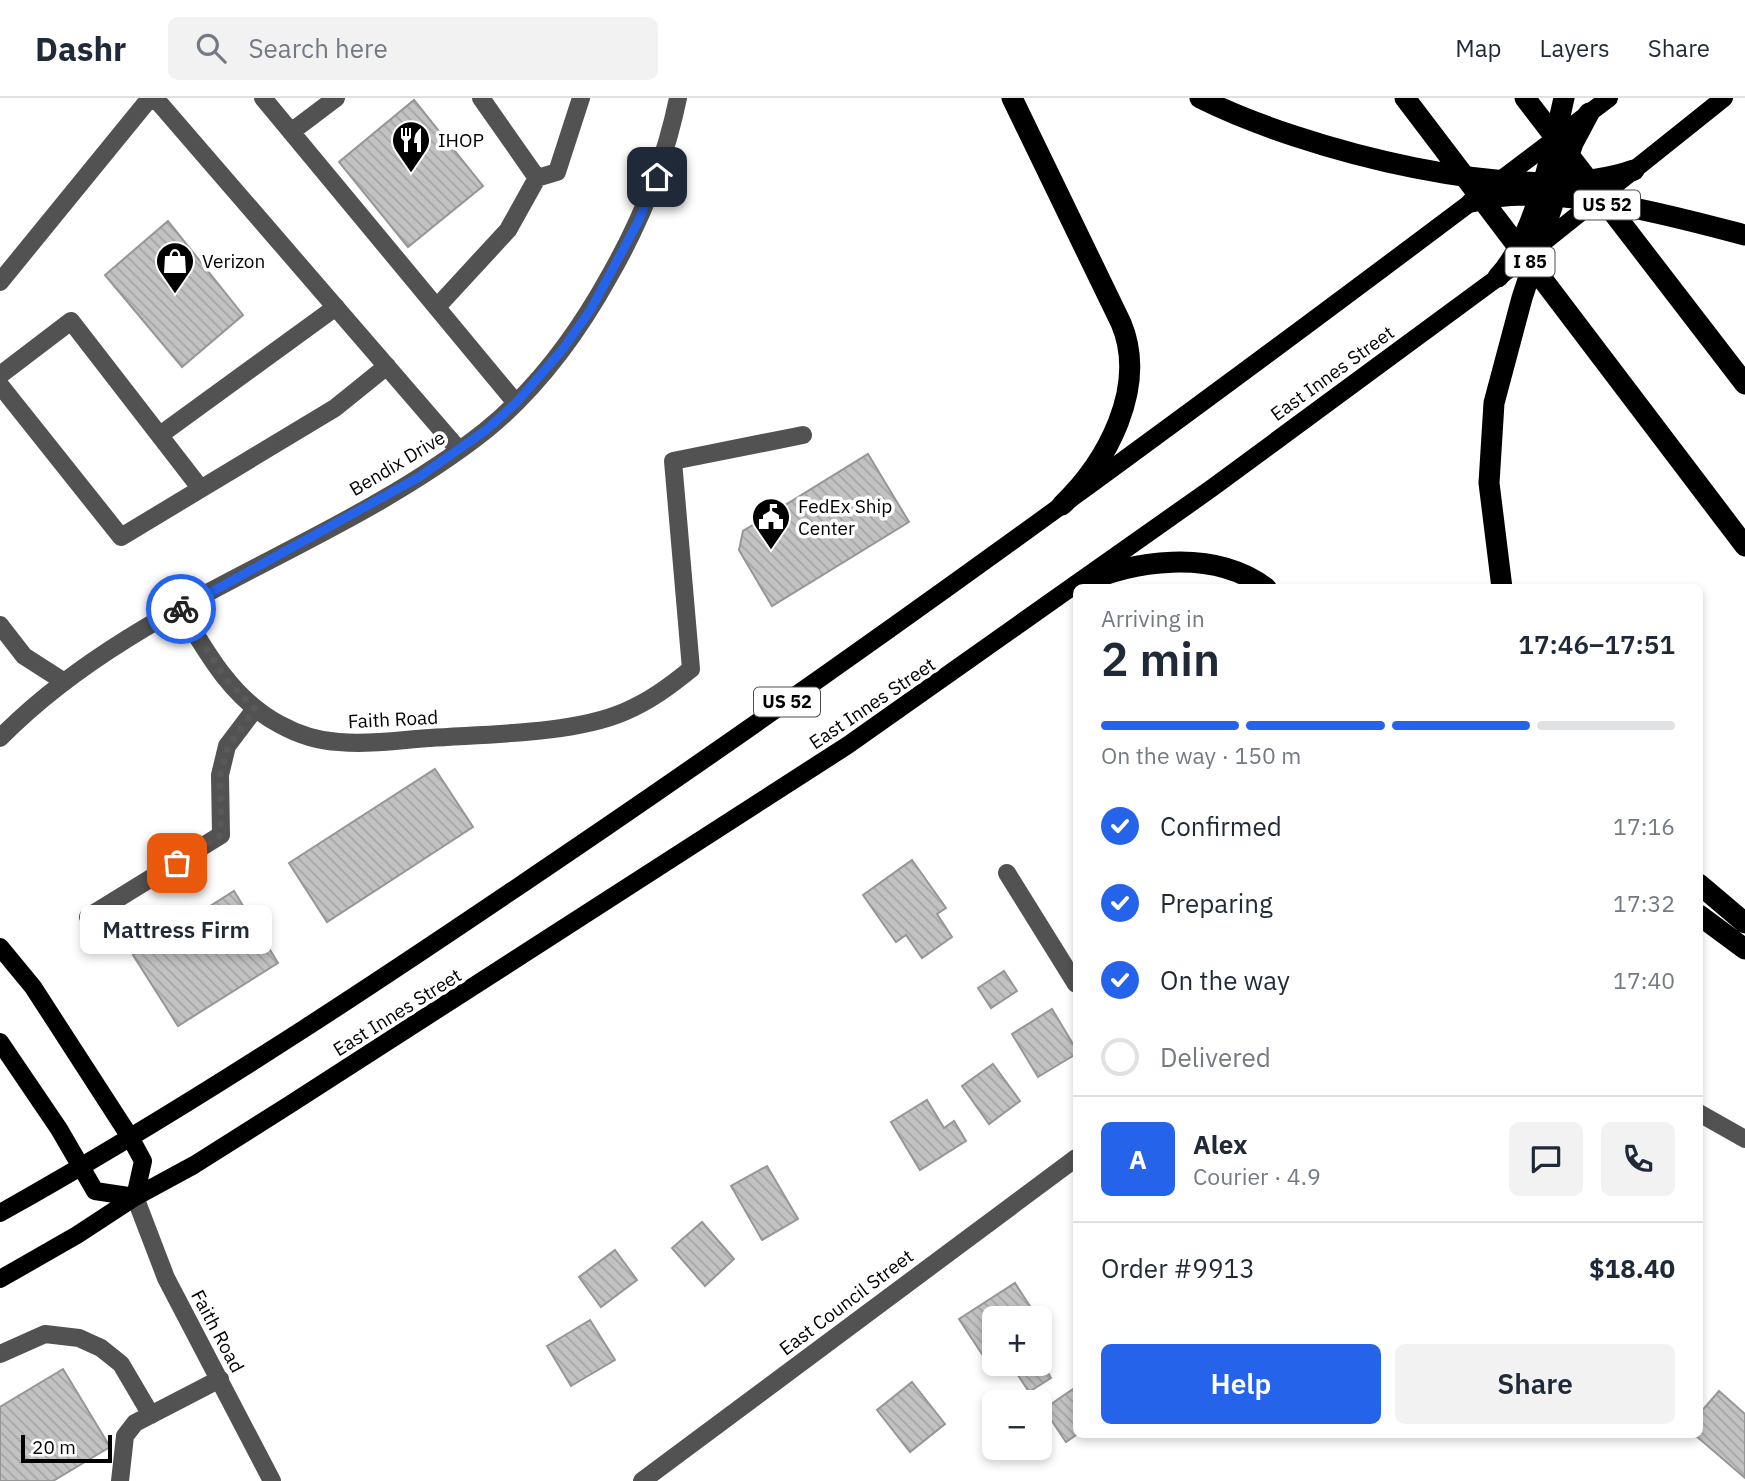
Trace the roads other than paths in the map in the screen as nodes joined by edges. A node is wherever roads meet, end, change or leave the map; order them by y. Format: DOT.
graph roads {
  1 [pos="152,98"];
  2 [pos="263,98"];
  3 [pos="336,98"];
  4 [pos="481,98"];
  5 [pos="581,98"];
  6 [pos="678,98"];
  7 [pos="1012,98"];
  8 [pos="1200,98"];
  9 [pos="1405,98"];
  10 [pos="1525,98"];
  11 [pos="1564,98"];
  12 [pos="1609,98"];
  13 [pos="1724,98"];
  14 [pos="1589,113"];
  15 [pos="291,132"];
  16 [pos="1553,141"];
  17 [pos="1634,170"];
  18 [pos="537,178"];
  19 [pos="1501,179"];
  20 [pos="1549,189"];
  21 [pos="1468,203"];
  22 [pos="1594,203"];
  23 [pos="1745,235"];
  24 [pos="1539,247"];
  25 [pos="1499,277"];
  26 [pos="0,282"];
  27 [pos="336,307"];
  28 [pos="437,307"];
  29 [pos="387,366"];
  30 [pos="0,375"];
  31 [pos="1745,384"];
  32 [pos="0,385"];
  33 [pos="516,403"];
  34 [pos="160,435"];
  35 [pos="803,435"];
  36 [pos="459,450"];
  37 [pos="201,489"];
  38 [pos="1062,505"];
  39 [pos="1745,545"];
  40 [pos="1079,584"];
  41 [pos="1082,584"];
  42 [pos="1260,584"];
  43 [pos="1501,584"];
  44 [pos="1073,588"];
  45 [pos="180,608"];
  46 [pos="0,625"];
  47 [pos="63,681"];
  48 [pos="255,709"];
  49 [pos="0,738"];
  50 [pos="1007,873"];
  51 [pos="1703,887"];
  52 [pos="88,917"];
  53 [pos="1703,918"];
  54 [pos="1745,923"];
  55 [pos="0,947"];
  56 [pos="1745,950"];
  57 [pos="1073,979"];
  58 [pos="0,1042"];
  59 [pos="1703,1115"];
  60 [pos="130,1137"];
  61 [pos="1745,1139"];
  62 [pos="1073,1159"];
  63 [pos="82,1165"];
  64 [pos="135,1197"];
  65 [pos="0,1213"];
  66 [pos="0,1279"];
  67 [pos="0,1354"];
  68 [pos="220,1379"];
  69 [pos="151,1415"];
  70 [pos="120,1481"];
  71 [pos="272,1481"];
  72 [pos="642,1481"];
  1 -- 26 [label="street"];
  1 -- 27 [label="street"];
  2 -- 15 [label="street"];
  3 -- 15 [label="street"];
  4 -- 18 [label="street"];
  5 -- 18 [label="street"];
  6 -- 33 [label="street, Bendix Drive"];
  7 -- 38 [label="highway"];
  8 -- 19 [label="highway"];
  9 -- 39 [label="highway, I 85"];
  10 -- 31 [label="highway"];
  11 -- 16 [label="highway"];
  12 -- 14 [label="main road, East Innes Street"];
  13 -- 17 [label="main road, East Innes Street"];
  14 -- 16 [label="main road, East Innes Street"];
  14 -- 20 [label="highway"];
  15 -- 28 [label="street"];
  16 -- 19 [label="main road, East Innes Street"];
  16 -- 20 [label="highway"];
  17 -- 20 [label="highway"];
  17 -- 22 [label="main road, East Innes Street"];
  18 -- 28 [label="street"];
  19 -- 20 [label="highway"];
  19 -- 21 [label="main road, East Innes Street"];
  20 -- 21 [label="highway, US 52"];
  20 -- 22 [label="highway, US 52"];
  20 -- 24 [label="highway"];
  20 -- 25 [label="highway"];
  21 -- 38 [label="main road, East Innes Street / US 52"];
  22 -- 23 [label="highway, US 52"];
  22 -- 24 [label="main road, East Innes Street"];
  24 -- 25 [label="main road, East Innes Street"];
  24 -- 43 [label="highway"];
  25 -- 40 [label="main road, East Innes Street"];
  27 -- 29 [label="street"];
  27 -- 34 [label="street"];
  28 -- 33 [label="street"];
  29 -- 36 [label="street"];
  29 -- 37 [label="street"];
  30 -- 34 [label="street"];
  32 -- 37 [label="street"];
  33 -- 36 [label="street, Bendix Drive"];
  34 -- 37 [label="street"];
  35 -- 48 [label="street, Faith Road"];
  36 -- 45 [label="street, Bendix Drive"];
  38 -- 60 [label="main road, East Innes Street / US 52"];
  41 -- 42 [label="highway"];
  44 -- 64 [label="main road, East Innes Street"];
  45 -- 47 [label="street, Bendix Drive"];
  45 -- 48 [label="street, Faith Road"];
  46 -- 47 [label="street"];
  47 -- 49 [label="street, Bendix Drive"];
  48 -- 52 [label="street"];
  50 -- 57 [label="street"];
  51 -- 54 [label="highway"];
  53 -- 56 [label="highway"];
  55 -- 60 [label="main road"];
  58 -- 63 [label="main road"];
  59 -- 61 [label="street"];
  60 -- 63 [label="main road, East Innes Street / US 52"];
  60 -- 64 [label="main road"];
  62 -- 72 [label="street, East Council Street"];
  63 -- 64 [label="main road"];
  63 -- 65 [label="main road, East Innes Street / US 52"];
  64 -- 66 [label="main road, East Innes Street"];
  64 -- 68 [label="street, Faith Road"];
  67 -- 69 [label="street"];
  68 -- 69 [label="street"];
  68 -- 71 [label="street, Faith Road"];
  69 -- 70 [label="street"];
}
